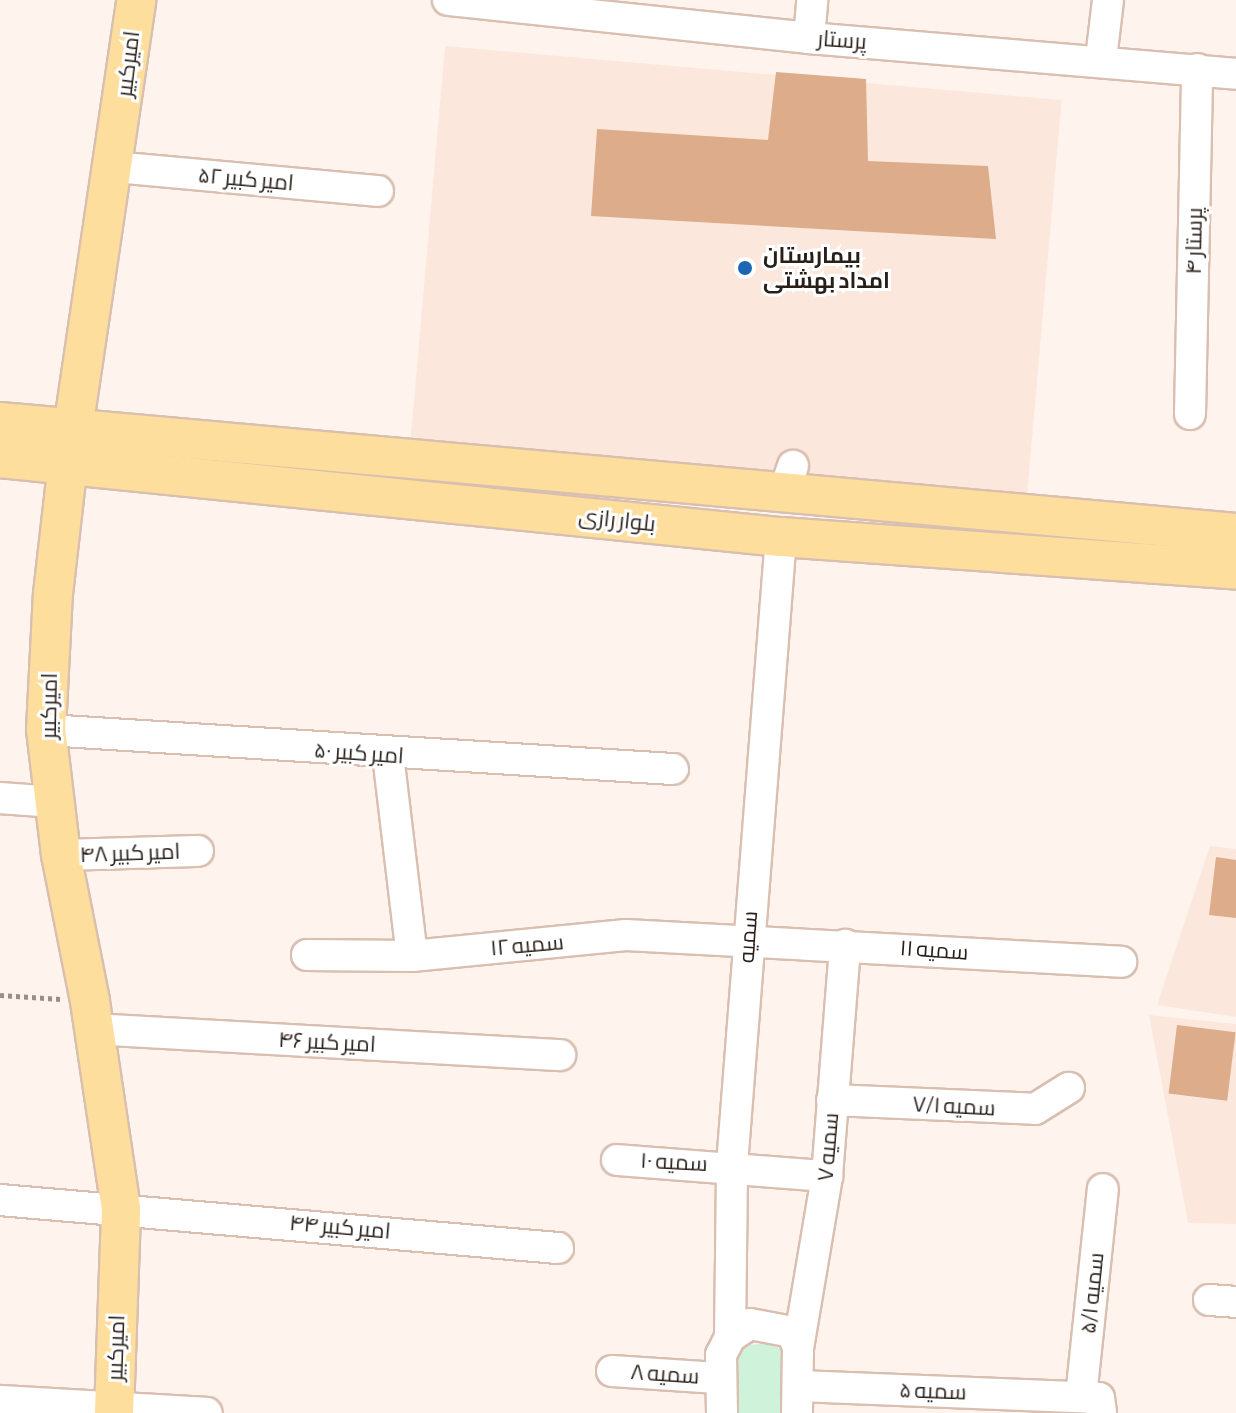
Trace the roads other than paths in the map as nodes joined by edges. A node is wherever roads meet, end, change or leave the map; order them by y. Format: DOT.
graph roads {
  1 [pos="136,0"];
  2 [pos="448,0"];
  3 [pos="812,0"];
  4 [pos="1108,0"];
  5 [pos="702,13"];
  6 [pos="809,38"];
  7 [pos="1101,59"];
  8 [pos="1197,69"];
  9 [pos="1236,74"];
  10 [pos="114,167"];
  11 [pos="378,191"];
  12 [pos="1190,414"];
  13 [pos="0,422"];
  14 [pos="76,427"];
  15 [pos="304,451"];
  16 [pos="0,458"];
  17 [pos="68,463"];
  18 [pos="302,488"];
  19 [pos="1236,533"];
  20 [pos="781,537"];
  21 [pos="1108,541"];
  22 [pos="1236,570"];
  23 [pos="46,730"];
  24 [pos="388,755"];
  25 [pos="673,769"];
  26 [pos="0,798"];
  27 [pos="54,802"];
  28 [pos="198,851"];
  29 [pos="61,855"];
  30 [pos="747,944"];
  31 [pos="845,945"];
  32 [pos="307,955"];
  33 [pos="412,956"];
  34 [pos="1121,962"];
  35 [pos="92,1015"];
  36 [pos="560,1055"];
  37 [pos="1069,1088"];
  38 [pos="832,1100"];
  39 [pos="617,1160"];
  40 [pos="732,1165"];
  41 [pos="827,1176"];
  42 [pos="1103,1189"];
  43 [pos="0,1200"];
  44 [pos="121,1209"];
  45 [pos="558,1248"];
  46 [pos="730,1337"];
  47 [pos="798,1348"];
  48 [pos="612,1371"];
  49 [pos="718,1378"];
  50 [pos="798,1399"];
  51 [pos="0,1401"];
  52 [pos="1091,1405"];
  53 [pos="114,1409"];
  54 [pos="207,1413"];
  55 [pos="722,1413"];
  1 -- 10 [label="main road, امیرکبیر"];
  2 -- 5 [label="street, پرستار"];
  3 -- 6 [label="street"];
  4 -- 7 [label="street"];
  5 -- 6 [label="street, پرستار"];
  6 -- 7 [label="street, پرستار"];
  7 -- 8 [label="street, پرستار"];
  8 -- 9 [label="street, پرستار"];
  8 -- 12 [label="street, پرستار ۴"];
  10 -- 11 [label="street, امیر کبیر ۵۲"];
  10 -- 14 [label="main road, امیرکبیر"];
  13 -- 14 [label="main road, بلوار رازی"];
  14 -- 15 [label="main road, بلوار رازی"];
  14 -- 17 [label="main road, امیرکبیر"];
  15 -- 18 [label="main road"];
  15 -- 21 [label="main road, بلوار رازی"];
  16 -- 17 [label="main road, بلوار رازی"];
  17 -- 18 [label="main road, بلوار رازی"];
  17 -- 23 [label="main road, امیرکبیر"];
  18 -- 20 [label="main road, بلوار رازی"];
  19 -- 21 [label="main road, بلوار رازی"];
  20 -- 21 [label="main road, بلوار رازی"];
  20 -- 30 [label="street, سمیه"];
  21 -- 22 [label="main road, بلوار رازی"];
  23 -- 24 [label="street, امیر کبیر ۵۰"];
  23 -- 27 [label="main road, امیرکبیر"];
  24 -- 25 [label="street, امیر کبیر ۵۰"];
  24 -- 33 [label="street"];
  26 -- 27 [label="street"];
  27 -- 29 [label="main road, امیرکبیر"];
  28 -- 29 [label="street, امیر کبیر ۴۸"];
  29 -- 35 [label="main road, امیرکبیر"];
  30 -- 31 [label="street, سمیه ۱۱"];
  30 -- 33 [label="street, سمیه ۱۲"];
  30 -- 40 [label="street, سمیه"];
  31 -- 34 [label="street, سمیه ۱۱"];
  31 -- 38 [label="street, سمیه ۷"];
  32 -- 33 [label="street, سمیه ۱۲"];
  35 -- 36 [label="street, امیر کبیر ۴۶"];
  35 -- 44 [label="main road, امیرکبیر"];
  37 -- 38 [label="street, سمیه ۷/۱"];
  38 -- 41 [label="street, سمیه ۷"];
  39 -- 40 [label="street, سمیه ۱۰"];
  40 -- 41 [label="street, سمیه ۱۰"];
  40 -- 46 [label="street, سمیه"];
  41 -- 47 [label="street, سمیه ۷"];
  42 -- 52 [label="street, سمیه ۵/۱"];
  43 -- 44 [label="street, امیر کبیر ۴۴"];
  44 -- 45 [label="street, امیر کبیر ۴۴"];
  44 -- 53 [label="main road, امیرکبیر"];
  46 -- 47 [label="street"];
  46 -- 49 [label="street, سمیه"];
  47 -- 50 [label="street, سمیه ۷"];
  48 -- 49 [label="street, سمیه ۸"];
  49 -- 55 [label="street"];
  50 -- 52 [label="street, سمیه ۵"];
  51 -- 53 [label="street"];
  53 -- 54 [label="street"];
}
